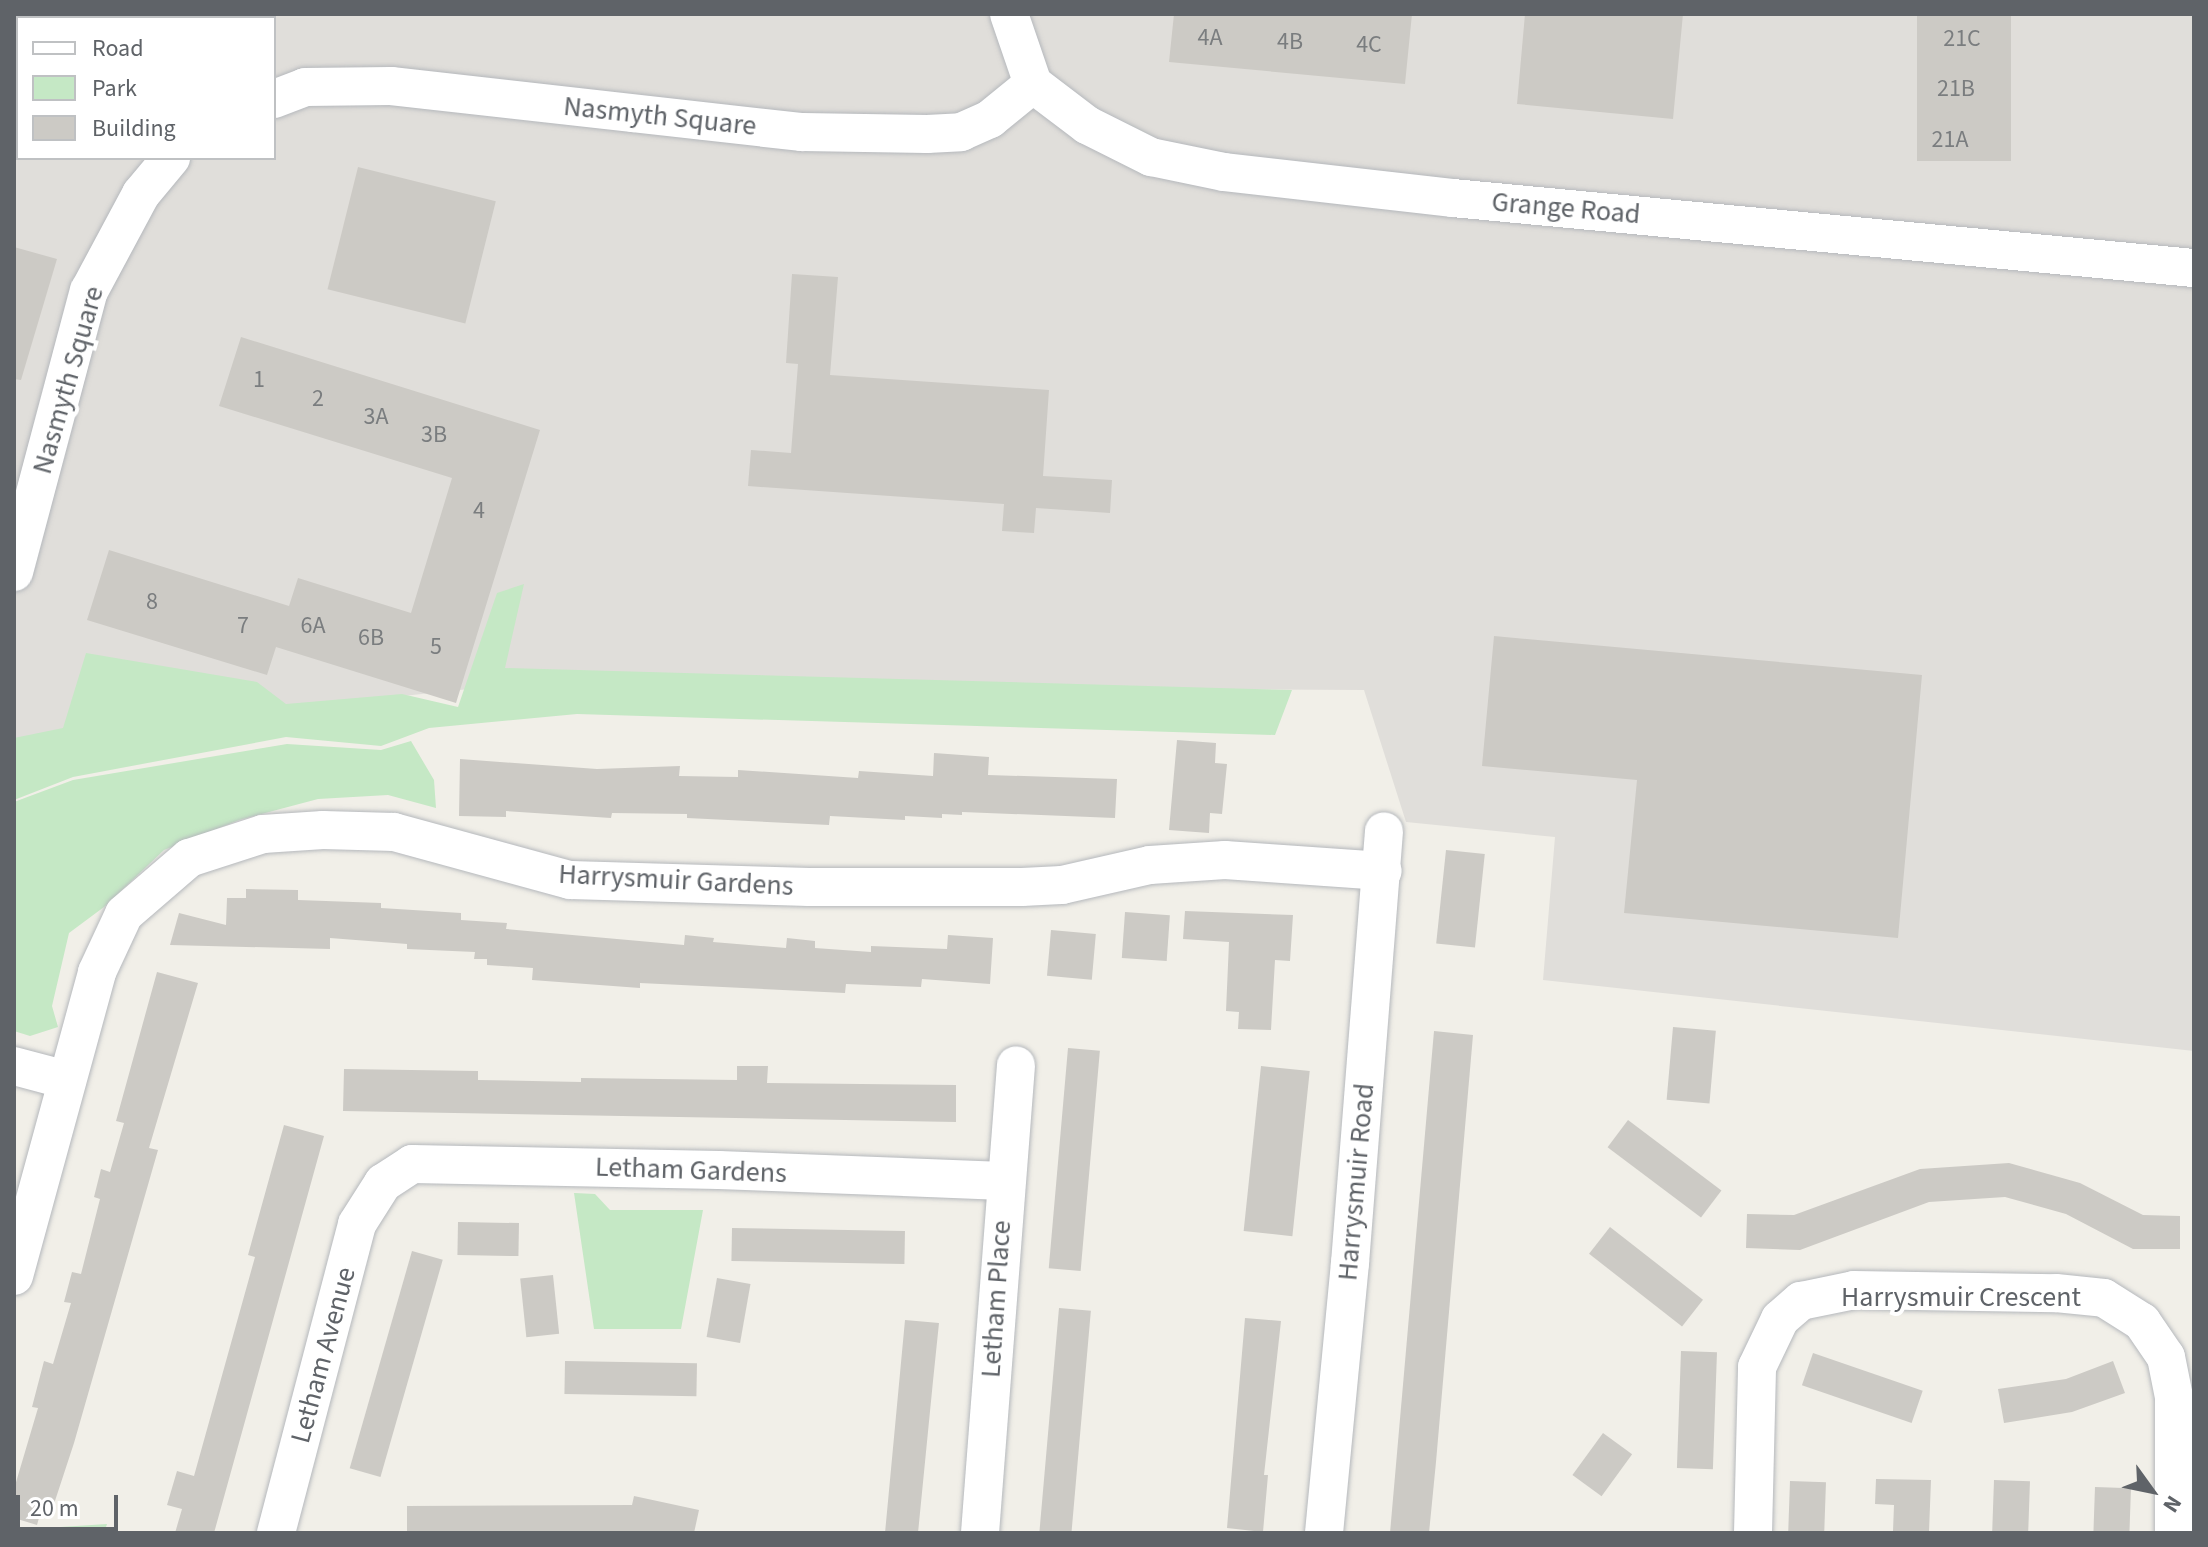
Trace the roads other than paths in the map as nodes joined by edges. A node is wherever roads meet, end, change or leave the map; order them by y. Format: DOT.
graph roads {
  1 [pos="1009,14"];
  2 [pos="1033,84"];
  3 [pos="276,98"];
  4 [pos="169,160"];
  5 [pos="2194,268"];
  6 [pos="14,572"];
  7 [pos="1384,831"];
  8 [pos="1383,871"];
  9 [pos="1016,1065"];
  10 [pos="14,1066"];
  11 [pos="67,1080"];
  12 [pos="1004,1181"];
  13 [pos="383,1183"];
  14 [pos="14,1276"];
  15 [pos="276,1533"];
  16 [pos="980,1533"];
  17 [pos="1324,1533"];
  18 [pos="1753,1533"];
  19 [pos="2174,1533"];
  1 -- 2 [label="street"];
  2 -- 3 [label="street, Nasmyth Square"];
  2 -- 5 [label="street, Grange Road"];
  4 -- 6 [label="street, Nasmyth Square"];
  7 -- 8 [label="street, Harrysmuir Road"];
  8 -- 11 [label="street, Harrysmuir Gardens"];
  8 -- 17 [label="street, Harrysmuir Road"];
  9 -- 12 [label="street, Letham Place"];
  10 -- 11 [label="street"];
  11 -- 14 [label="street, Harrysmuir Gardens"];
  12 -- 13 [label="street, Letham Gardens"];
  12 -- 16 [label="street, Letham Place"];
  13 -- 15 [label="street, Letham Avenue"];
  18 -- 19 [label="street, Harrysmuir Crescent"];
}
